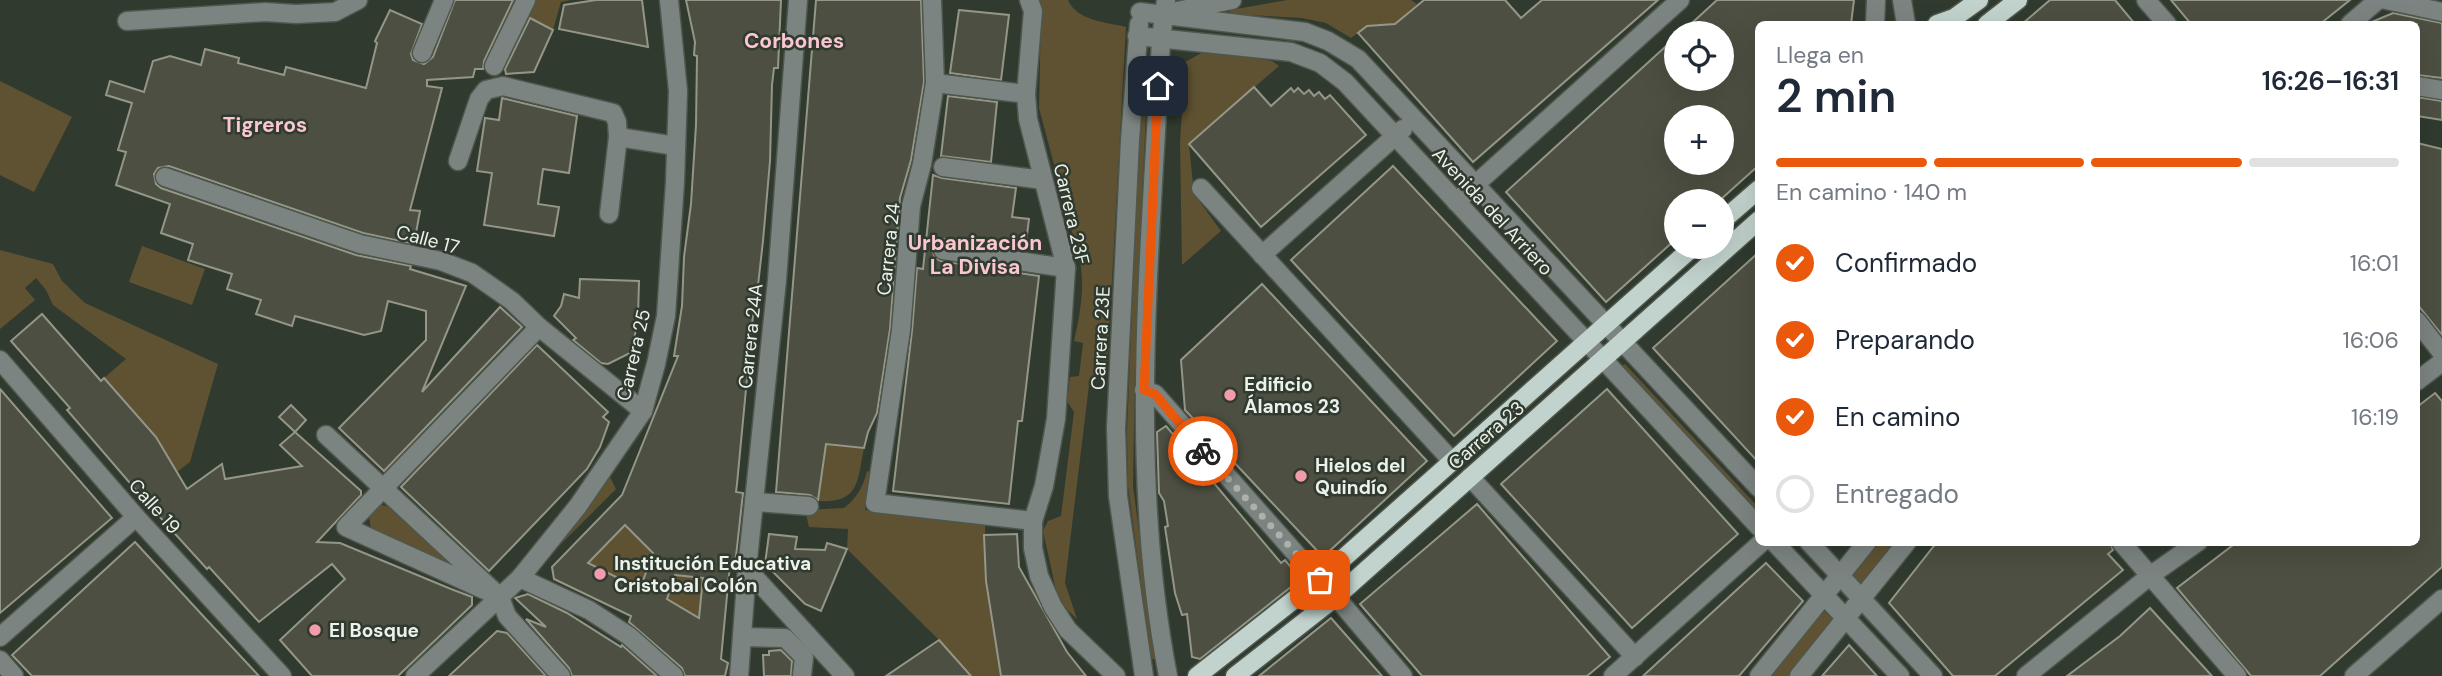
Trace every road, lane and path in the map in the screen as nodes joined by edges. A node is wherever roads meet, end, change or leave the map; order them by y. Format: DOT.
graph roads {
  1 [pos="358,0"];
  2 [pos="444,0"];
  3 [pos="526,0"];
  4 [pos="669,0"];
  5 [pos="798,0"];
  6 [pos="932,0"];
  7 [pos="1029,0"];
  8 [pos="1232,0"];
  9 [pos="1680,0"];
  10 [pos="1876,0"];
  11 [pos="1902,0"];
  12 [pos="1979,0"];
  13 [pos="2018,0"];
  14 [pos="2146,0"];
  15 [pos="2378,0"];
  16 [pos="2386,0"];
  17 [pos="265,6"];
  18 [pos="1141,6"];
  19 [pos="1165,7"];
  20 [pos="2442,12"];
  21 [pos="127,21"];
  22 [pos="1875,21"];
  23 [pos="1906,21"];
  24 [pos="1946,21"];
  25 [pos="1991,21"];
  26 [pos="2164,21"];
  27 [pos="2354,21"];
  28 [pos="1137,36"];
  29 [pos="1161,39"];
  30 [pos="422,52"];
  31 [pos="1358,59"];
  32 [pos="494,66"];
  33 [pos="1345,82"];
  34 [pos="936,83"];
  35 [pos="2420,86"];
  36 [pos="2442,90"];
  37 [pos="1026,94"];
  38 [pos="1414,120"];
  39 [pos="1396,135"];
  40 [pos="618,137"];
  41 [pos="676,146"];
  42 [pos="458,161"];
  43 [pos="943,167"];
  44 [pos="165,177"];
  45 [pos="1043,180"];
  46 [pos="1476,184"];
  47 [pos="1200,188"];
  48 [pos="1755,192"];
  49 [pos="1456,202"];
  50 [pos="1734,211"];
  51 [pos="609,214"];
  52 [pos="1755,224"];
  53 [pos="943,250"];
  54 [pos="1262,255"];
  55 [pos="1679,259"];
  56 [pos="1066,268"];
  57 [pos="1606,324"];
  58 [pos="2420,325"];
  59 [pos="539,327"];
  60 [pos="1586,342"];
  61 [pos="1623,342"];
  62 [pos="2442,353"];
  63 [pos="0,360"];
  64 [pos="1604,360"];
  65 [pos="2442,362"];
  66 [pos="2420,379"];
  67 [pos="1144,390"];
  68 [pos="643,411"];
  69 [pos="326,435"];
  70 [pos="1452,461"];
  71 [pos="1470,477"];
  72 [pos="1755,484"];
  73 [pos="384,488"];
  74 [pos="754,502"];
  75 [pos="809,506"];
  76 [pos="136,517"];
  77 [pos="1033,521"];
  78 [pos="1755,523"];
  79 [pos="1758,546"];
  80 [pos="1778,546"];
  81 [pos="1813,546"];
  82 [pos="1864,546"];
  83 [pos="1904,546"];
  84 [pos="2125,546"];
  85 [pos="2192,546"];
  86 [pos="747,569"];
  87 [pos="2151,575"];
  88 [pos="1839,576"];
  89 [pos="520,578"];
  90 [pos="1320,580"];
  91 [pos="1825,594"];
  92 [pos="500,597"];
  93 [pos="1336,597"];
  94 [pos="2442,599"];
  95 [pos="1862,600"];
  96 [pos="1846,619"];
  97 [pos="0,637"];
  98 [pos="742,637"];
  99 [pos="1635,657"];
  100 [pos="0,660"];
  101 [pos="802,675"];
  102 [pos="14,676"];
  103 [pos="282,676"];
  104 [pos="415,676"];
  105 [pos="561,676"];
  106 [pos="674,676"];
  107 [pos="739,676"];
  108 [pos="845,676"];
  109 [pos="1116,676"];
  110 [pos="1144,676"];
  111 [pos="1168,676"];
  112 [pos="1197,676"];
  113 [pos="1235,676"];
  114 [pos="1403,676"];
  115 [pos="1613,676"];
  116 [pos="1759,676"];
  117 [pos="1799,676"];
  118 [pos="1900,676"];
  119 [pos="1933,676"];
  120 [pos="2026,676"];
  121 [pos="2237,676"];
  122 [pos="2354,676"];
  1 -- 17 [label="street"];
  2 -- 30 [label="street"];
  3 -- 32 [label="street"];
  4 -- 41 [label="street, Carrera 25"];
  5 -- 74 [label="street, Carrera 24A"];
  6 -- 34 [label="street, Carrera 24"];
  7 -- 37 [label="street, Carrera 23F"];
  8 -- 19 [label="street"];
  9 -- 46 [label="street"];
  10 -- 22 [label="street"];
  11 -- 23 [label="street"];
  12 -- 24 [label="main road"];
  13 -- 25 [label="main road"];
  14 -- 26 [label="street"];
  15 -- 27 [label="street"];
  16 -- 20 [label="street"];
  17 -- 21 [label="street"];
  18 -- 19 [label="street, Avenida del Arriero"];
  18 -- 28 [label="street, Carrera 23E"];
  19 -- 29 [label="street"];
  19 -- 31 [label="street, Avenida del Arriero"];
  28 -- 29 [label="street, Avenida del Arriero"];
  28 -- 110 [label="street, Carrera 23E"];
  29 -- 33 [label="street, Avenida del Arriero"];
  29 -- 67 [label="street"];
  31 -- 33 [label="street"];
  31 -- 38 [label="street, Avenida del Arriero"];
  33 -- 39 [label="street, Avenida del Arriero"];
  34 -- 37 [label="street"];
  34 -- 77 [label="street, Carrera 24"];
  35 -- 36 [label="street"];
  37 -- 45 [label="street, Carrera 23F"];
  38 -- 39 [label="street"];
  38 -- 46 [label="street, Avenida del Arriero"];
  39 -- 49 [label="street, Avenida del Arriero"];
  39 -- 54 [label="street"];
  40 -- 41 [label="street"];
  40 -- 42 [label="street"];
  40 -- 51 [label="street"];
  41 -- 68 [label="street, Carrera 25"];
  43 -- 45 [label="street"];
  44 -- 59 [label="street, Calle 17"];
  45 -- 56 [label="street, Carrera 23F"];
  46 -- 49 [label="street"];
  46 -- 57 [label="street, Avenida del Arriero"];
  47 -- 54 [label="street"];
  48 -- 50 [label="main road"];
  49 -- 60 [label="street, Avenida del Arriero"];
  52 -- 61 [label="main road, Carrera 23"];
  53 -- 56 [label="street"];
  54 -- 70 [label="street"];
  55 -- 57 [label="main road, Carrera 23"];
  56 -- 77 [label="street, Carrera 23F"];
  57 -- 60 [label="main road, Carrera 23"];
  57 -- 61 [label="street, Avenida del Arriero"];
  58 -- 62 [label="street"];
  59 -- 68 [label="street, Calle 17"];
  59 -- 73 [label="street"];
  60 -- 64 [label="street, Avenida del Arriero"];
  60 -- 70 [label="main road, Carrera 23"];
  61 -- 64 [label="main road, Carrera 23"];
  61 -- 72 [label="street, Avenida del Arriero"];
  63 -- 76 [label="street, Calle 19"];
  64 -- 71 [label="main road, Carrera 23"];
  64 -- 78 [label="street, Avenida del Arriero"];
  65 -- 66 [label="street"];
  67 -- 90 [label="street"];
  67 -- 111 [label="street"];
  68 -- 89 [label="street, Carrera 25"];
  69 -- 73 [label="street"];
  70 -- 90 [label="main road, Carrera 23"];
  71 -- 93 [label="main road, Carrera 23"];
  71 -- 99 [label="street"];
  73 -- 92 [label="street"];
  73 -- 92 [label="street"];
  74 -- 75 [label="street"];
  74 -- 86 [label="street, Carrera 24A"];
  76 -- 97 [label="street"];
  76 -- 103 [label="street, Calle 19"];
  77 -- 109 [label="street"];
  79 -- 99 [label="street"];
  80 -- 91 [label="street"];
  81 -- 88 [label="street"];
  82 -- 88 [label="street"];
  83 -- 95 [label="street"];
  84 -- 87 [label="street"];
  85 -- 87 [label="street"];
  86 -- 98 [label="street, Carrera 24A"];
  86 -- 108 [label="street"];
  87 -- 120 [label="street"];
  87 -- 121 [label="street"];
  88 -- 91 [label="street"];
  88 -- 95 [label="street"];
  89 -- 92 [label="street, Carrera 25"];
  89 -- 106 [label="street"];
  90 -- 112 [label="main road, Carrera 23"];
  91 -- 96 [label="street"];
  91 -- 116 [label="street"];
  92 -- 104 [label="street, Carrera 25"];
  92 -- 105 [label="street"];
  93 -- 113 [label="main road, Carrera 23"];
  93 -- 114 [label="street"];
  94 -- 122 [label="street"];
  95 -- 96 [label="street"];
  95 -- 119 [label="street"];
  96 -- 117 [label="street"];
  96 -- 118 [label="street"];
  98 -- 101 [label="street"];
  98 -- 107 [label="street, Carrera 24A"];
  99 -- 115 [label="street"];
  100 -- 102 [label="street"];
}
